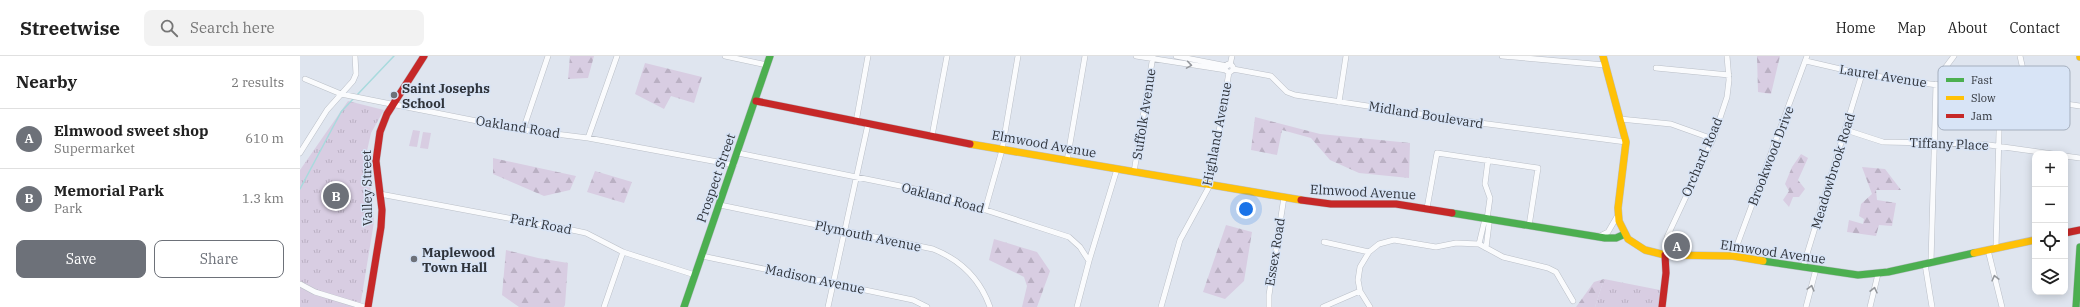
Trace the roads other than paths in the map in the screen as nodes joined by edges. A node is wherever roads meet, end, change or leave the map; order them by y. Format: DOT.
graph roads {
  1 [pos="355,56"];
  2 [pos="424,56"];
  3 [pos="541,56"];
  4 [pos="617,56"];
  5 [pos="725,56"];
  6 [pos="770,56"];
  7 [pos="868,56"];
  8 [pos="947,56"];
  9 [pos="1018,56"];
  10 [pos="1085,56"];
  11 [pos="1136,56"];
  12 [pos="1176,56"];
  13 [pos="1232,56"];
  14 [pos="1346,56"];
  15 [pos="1502,56"];
  16 [pos="1603,56"];
  17 [pos="1727,56"];
  18 [pos="1954,56"];
  19 [pos="2020,56"];
  20 [pos="548,57"];
  21 [pos="1153,57"];
  22 [pos="1806,59"];
  23 [pos="767,65"];
  24 [pos="1605,65"];
  25 [pos="1946,66"];
  26 [pos="2022,66"];
  27 [pos="1229,68"];
  28 [pos="1656,68"];
  29 [pos="1729,74"];
  30 [pos="1862,74"];
  31 [pos="305,79"];
  32 [pos="1936,84"];
  33 [pos="341,94"];
  34 [pos="756,101"];
  35 [pos="1339,102"];
  36 [pos="393,104"];
  37 [pos="2070,104"];
  38 [pos="2080,106"];
  39 [pos="1620,119"];
  40 [pos="856,122"];
  41 [pos="868,124"];
  42 [pos="523,130"];
  43 [pos="1846,130"];
  44 [pos="1999,130"];
  45 [pos="932,136"];
  46 [pos="588,138"];
  47 [pos="1713,139"];
  48 [pos="1626,142"];
  49 [pos="1934,143"];
  50 [pos="1998,146"];
  51 [pos="1002,150"];
  52 [pos="2032,151"];
  53 [pos="300,153"];
  54 [pos="738,153"];
  55 [pos="2068,156"];
  56 [pos="2080,158"];
  57 [pos="1488,160"];
  58 [pos="1067,161"];
  59 [pos="734,165"];
  60 [pos="1117,169"];
  61 [pos="1134,172"];
  62 [pos="856,177"];
  63 [pos="1210,185"];
  64 [pos="380,194"];
  65 [pos="1284,198"];
  66 [pos="720,205"];
  67 [pos="1427,208"];
  68 [pos="985,210"];
  69 [pos="1618,215"];
  70 [pos="1487,219"];
  71 [pos="1529,226"];
  72 [pos="2080,230"];
  73 [pos="845,231"];
  74 [pos="2068,232"];
  75 [pos="1625,234"];
  76 [pos="1597,238"];
  77 [pos="2032,241"];
  78 [pos="1324,242"];
  79 [pos="1479,244"];
  80 [pos="2080,247"];
  81 [pos="1486,248"];
  82 [pos="1996,248"];
  83 [pos="1988,250"];
  84 [pos="623,252"];
  85 [pos="1369,252"];
  86 [pos="1665,255"];
  87 [pos="702,256"];
  88 [pos="1733,256"];
  89 [pos="1089,261"];
  90 [pos="1928,263"];
  91 [pos="1803,267"];
  92 [pos="1816,269"];
  93 [pos="1878,274"];
  94 [pos="695,275"];
  95 [pos="833,283"];
  96 [pos="300,284"];
  97 [pos="1360,292"];
  98 [pos="1573,301"];
  99 [pos="1931,306"];
  100 [pos="364,307"];
  101 [pos="368,307"];
  102 [pos="604,307"];
  103 [pos="684,307"];
  104 [pos="828,307"];
  105 [pos="927,307"];
  106 [pos="990,307"];
  107 [pos="1077,307"];
  108 [pos="1161,307"];
  109 [pos="1269,307"];
  110 [pos="1323,307"];
  111 [pos="1370,307"];
  112 [pos="1662,307"];
  113 [pos="1806,307"];
  114 [pos="1870,307"];
  115 [pos="2002,307"];
  116 [pos="2076,307"];
  1 -- 33 [label="street"];
  2 -- 36 [label="street, Valley Street"];
  3 -- 20 [label="street"];
  4 -- 46 [label="street"];
  5 -- 23 [label="street"];
  6 -- 23 [label="street, Prospect Street"];
  7 -- 40 [label="street"];
  8 -- 45 [label="street"];
  9 -- 51 [label="street"];
  10 -- 58 [label="street"];
  11 -- 21 [label="street, Midland Boulevard"];
  12 -- 27 [label="street, Midland Boulevard"];
  13 -- 27 [label="street, Highland Avenue"];
  14 -- 35 [label="street"];
  15 -- 24 [label="street"];
  16 -- 24 [label="street"];
  17 -- 29 [label="street, Orchard Road"];
  18 -- 25 [label="street"];
  19 -- 26 [label="street"];
  20 -- 42 [label="street"];
  21 -- 27 [label="street, Midland Boulevard, one-way"];
  21 -- 61 [label="street, Suffolk Avenue"];
  22 -- 30 [label="street, Laurel Avenue"];
  22 -- 88 [label="street, Brookwood Drive"];
  23 -- 34 [label="street, Prospect Street"];
  24 -- 39 [label="street"];
  27 -- 35 [label="street, Midland Boulevard"];
  27 -- 63 [label="street, Highland Avenue"];
  28 -- 29 [label="street"];
  29 -- 47 [label="street, Orchard Road"];
  30 -- 32 [label="street, Laurel Avenue"];
  30 -- 43 [label="street, Meadowbrook Road"];
  31 -- 33 [label="street, Oakland Road"];
  32 -- 49 [label="street"];
  33 -- 36 [label="street, Oakland Road"];
  33 -- 53 [label="street"];
  34 -- 40 [label="street, Elmwood Avenue"];
  34 -- 54 [label="street, Prospect Street"];
  35 -- 48 [label="street, Midland Boulevard"];
  36 -- 42 [label="street, Oakland Road"];
  36 -- 64 [label="street, Valley Street"];
  37 -- 38 [label="street, Laurel Avenue"];
  39 -- 47 [label="street"];
  39 -- 48 [label="street"];
  40 -- 41 [label="street, Elmwood Avenue"];
  41 -- 45 [label="street, Elmwood Avenue"];
  41 -- 62 [label="street"];
  42 -- 46 [label="street, Oakland Road"];
  43 -- 49 [label="street, Tiffany Place"];
  43 -- 91 [label="street, Meadowbrook Road"];
  44 -- 50 [label="street"];
  45 -- 51 [label="street, Elmwood Avenue"];
  46 -- 59 [label="street, Oakland Road"];
  47 -- 86 [label="street, Orchard Road"];
  48 -- 69 [label="street"];
  49 -- 50 [label="street, Tiffany Place"];
  49 -- 90 [label="street"];
  50 -- 52 [label="street, Tiffany Place"];
  50 -- 82 [label="street"];
  51 -- 58 [label="street, Elmwood Avenue"];
  51 -- 68 [label="street"];
  54 -- 59 [label="street, Prospect Street"];
  54 -- 62 [label="street, Oakland Road"];
  55 -- 56 [label="street"];
  57 -- 67 [label="street"];
  57 -- 70 [label="street"];
  57 -- 71 [label="street"];
  58 -- 60 [label="street, Elmwood Avenue"];
  59 -- 66 [label="street, Prospect Street"];
  60 -- 61 [label="street, Elmwood Avenue"];
  60 -- 89 [label="street"];
  61 -- 63 [label="street, Elmwood Avenue"];
  62 -- 68 [label="street, Oakland Road"];
  62 -- 73 [label="street"];
  63 -- 65 [label="street, Elmwood Avenue"];
  63 -- 108 [label="street, Highland Avenue"];
  64 -- 84 [label="street, Park Road"];
  64 -- 101 [label="street, Valley Street"];
  65 -- 67 [label="street, Elmwood Avenue"];
  65 -- 109 [label="street, Essex Road"];
  66 -- 73 [label="street, Plymouth Avenue"];
  66 -- 87 [label="street, Prospect Street"];
  67 -- 70 [label="street, Elmwood Avenue"];
  68 -- 89 [label="street, Oakland Road"];
  69 -- 75 [label="street"];
  69 -- 76 [label="street"];
  70 -- 71 [label="street, Elmwood Avenue"];
  70 -- 79 [label="street"];
  70 -- 81 [label="street"];
  71 -- 76 [label="street, Elmwood Avenue"];
  72 -- 74 [label="street"];
  73 -- 95 [label="street"];
  73 -- 106 [label="street, Plymouth Avenue"];
  75 -- 76 [label="street, Elmwood Avenue"];
  75 -- 86 [label="street, Elmwood Avenue"];
  77 -- 82 [label="street, Elmwood Avenue"];
  78 -- 85 [label="street"];
  79 -- 81 [label="street"];
  79 -- 85 [label="street"];
  80 -- 116 [label="street"];
  81 -- 98 [label="street"];
  82 -- 83 [label="street, Elmwood Avenue"];
  83 -- 90 [label="street, Elmwood Avenue"];
  115 -- 83 [label="street, one-way"];
  84 -- 94 [label="street, Park Road"];
  84 -- 102 [label="street"];
  85 -- 97 [label="street"];
  86 -- 88 [label="street, Elmwood Avenue"];
  86 -- 112 [label="street"];
  87 -- 94 [label="street, Prospect Street"];
  87 -- 95 [label="street, Madison Avenue"];
  88 -- 91 [label="street, Elmwood Avenue"];
  89 -- 107 [label="street"];
  90 -- 93 [label="street, Elmwood Avenue"];
  90 -- 99 [label="street"];
  91 -- 92 [label="street, Elmwood Avenue"];
  92 -- 93 [label="street, Elmwood Avenue"];
  113 -- 92 [label="street, one-way"];
  114 -- 93 [label="street, one-way"];
  94 -- 103 [label="street, Prospect Street"];
  95 -- 104 [label="street"];
  95 -- 105 [label="street, Madison Avenue"];
  96 -- 100 [label="street"];
  97 -- 110 [label="street"];
  97 -- 111 [label="street"];
}
